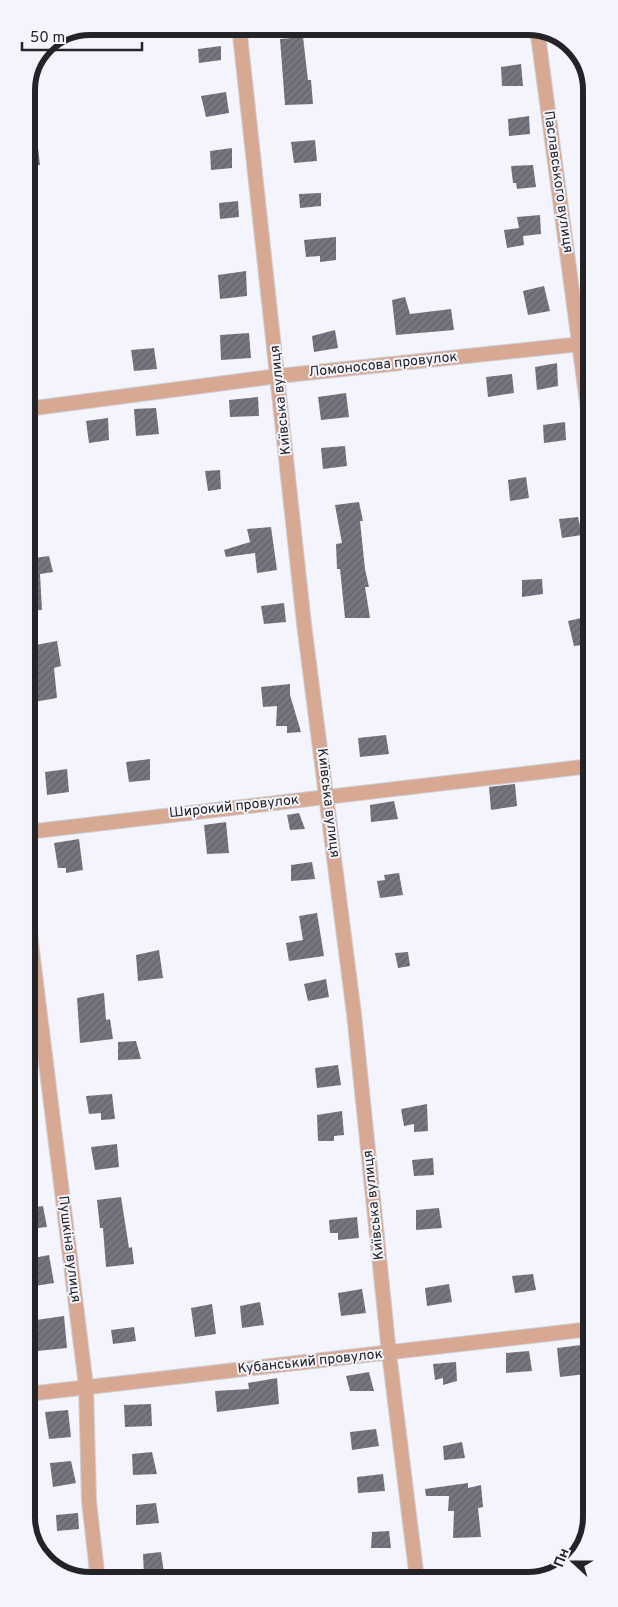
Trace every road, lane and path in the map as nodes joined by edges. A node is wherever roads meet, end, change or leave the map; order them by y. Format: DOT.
graph roads {
  1 [pos="239,35"];
  2 [pos="538,36"];
  3 [pos="583,330"];
  4 [pos="583,343"];
  5 [pos="278,376"];
  6 [pos="35,408"];
  7 [pos="583,767"];
  8 [pos="328,797"];
  9 [pos="35,831"];
  10 [pos="35,974"];
  11 [pos="583,1330"];
  12 [pos="389,1353"];
  13 [pos="86,1386"];
  14 [pos="35,1393"];
  15 [pos="97,1572"];
  16 [pos="415,1572"];
  1 -- 5 [label="street, Київська вулиця"];
  2 -- 3 [label="street, Паславського вулиця"];
  4 -- 5 [label="street, Ломоносова провулок"];
  5 -- 6 [label="street, Ломоносова провулок"];
  5 -- 8 [label="street, Київська вулиця"];
  7 -- 8 [label="street, Широкий провулок"];
  8 -- 9 [label="street, Широкий провулок"];
  8 -- 12 [label="street, Київська вулиця"];
  10 -- 13 [label="street, Пушкіна вулиця"];
  11 -- 12 [label="street, Кубанський провулок"];
  12 -- 13 [label="street, Кубанський провулок"];
  12 -- 16 [label="street, Київська вулиця"];
  13 -- 14 [label="street, Кубанський провулок"];
  13 -- 15 [label="street, Пушкіна вулиця"];
}
